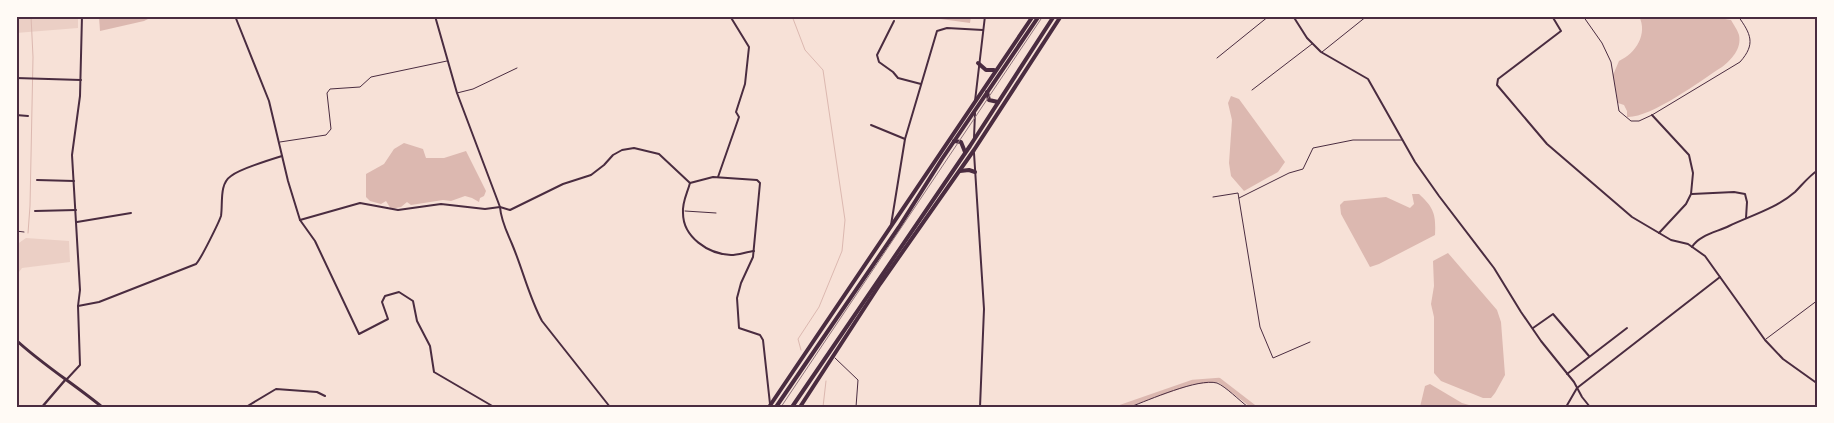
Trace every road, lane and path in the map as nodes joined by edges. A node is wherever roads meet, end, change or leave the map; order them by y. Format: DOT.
graph roads {
  1 [pos="82,16"];
  2 [pos="235,16"];
  3 [pos="435,16"];
  4 [pos="730,16"];
  5 [pos="985,16"];
  6 [pos="1032,16"];
  7 [pos="1039,16"];
  8 [pos="1055,16"];
  9 [pos="1060,16"];
  10 [pos="1269,16"];
  11 [pos="1294,16"];
  12 [pos="1367,16"];
  13 [pos="1552,16"];
  14 [pos="1583,16"];
  15 [pos="1738,16"];
  16 [pos="894,21"];
  17 [pos="983,30"];
  18 [pos="1312,44"];
  19 [pos="1321,52"];
  20 [pos="1218,58"];
  21 [pos="449,61"];
  22 [pos="978,63"];
  23 [pos="517,68"];
  24 [pos="996,69"];
  25 [pos="16,78"];
  26 [pos="81,80"];
  27 [pos="921,84"];
  28 [pos="1252,90"];
  29 [pos="987,92"];
  30 [pos="457,93"];
  31 [pos="974,101"];
  32 [pos="998,102"];
  33 [pos="975,110"];
  34 [pos="16,115"];
  35 [pos="1652,115"];
  36 [pos="28,116"];
  37 [pos="871,125"];
  38 [pos="974,138"];
  39 [pos="905,139"];
  40 [pos="954,140"];
  41 [pos="1403,140"];
  42 [pos="280,142"];
  43 [pos="974,150"];
  44 [pos="965,152"];
  45 [pos="282,156"];
  46 [pos="1818,170"];
  47 [pos="975,172"];
  48 [pos="958,173"];
  49 [pos="718,177"];
  50 [pos="37,180"];
  51 [pos="74,181"];
  52 [pos="690,183"];
  53 [pos="1691,194"];
  54 [pos="1213,197"];
  55 [pos="1239,198"];
  56 [pos="500,208"];
  57 [pos="35,210"];
  58 [pos="76,210"];
  59 [pos="683,211"];
  60 [pos="131,213"];
  61 [pos="716,213"];
  62 [pos="1746,218"];
  63 [pos="300,220"];
  64 [pos="76,223"];
  65 [pos="890,230"];
  66 [pos="16,231"];
  67 [pos="24,232"];
  68 [pos="1659,233"];
  69 [pos="1692,247"];
  70 [pos="754,251"];
  71 [pos="1720,277"];
  72 [pos="863,280"];
  73 [pos="1818,300"];
  74 [pos="839,304"];
  75 [pos="78,306"];
  76 [pos="1533,328"];
  77 [pos="1627,328"];
  78 [pos="16,340"];
  79 [pos="1765,340"];
  80 [pos="1310,342"];
  81 [pos="832,346"];
  82 [pos="832,356"];
  83 [pos="1589,356"];
  84 [pos="824,368"];
  85 [pos="1567,374"];
  86 [pos="67,378"];
  87 [pos="1818,384"];
  88 [pos="1577,388"];
  89 [pos="325,396"];
  90 [pos="770,406"];
  91 [pos="42,407"];
  92 [pos="102,407"];
  93 [pos="246,407"];
  94 [pos="494,407"];
  95 [pos="610,407"];
  96 [pos="776,407"];
  97 [pos="792,407"];
  98 [pos="800,407"];
  99 [pos="856,407"];
  100 [pos="980,407"];
  101 [pos="1130,407"];
  102 [pos="1248,407"];
  103 [pos="1566,407"];
  104 [pos="1590,407"];
  1 -- 26 [label="street"];
  2 -- 42 [label="street"];
  3 -- 21 [label="street"];
  4 -- 49 [label="street"];
  5 -- 17 [label="street"];
  6 -- 24 [label="main road"];
  7 -- 29 [label="main road"];
  8 -- 32 [label="main road"];
  9 -- 43 [label="main road"];
  10 -- 20 [label="lane"];
  11 -- 18 [label="street"];
  12 -- 19 [label="lane"];
  13 -- 68 [label="street"];
  14 -- 35 [label="lane"];
  15 -- 35 [label="lane"];
  16 -- 27 [label="street"];
  17 -- 22 [label="street"];
  17 -- 27 [label="street"];
  18 -- 19 [label="street"];
  18 -- 28 [label="lane"];
  19 -- 41 [label="street"];
  21 -- 30 [label="street"];
  21 -- 42 [label="lane"];
  22 -- 24 [label="main road"];
  22 -- 31 [label="street"];
  23 -- 30 [label="lane"];
  24 -- 31 [label="main road"];
  25 -- 26 [label="street"];
  26 -- 51 [label="street"];
  27 -- 39 [label="street"];
  29 -- 32 [label="main road"];
  29 -- 33 [label="main road"];
  30 -- 56 [label="street"];
  31 -- 33 [label="street"];
  31 -- 65 [label="main road"];
  32 -- 38 [label="main road"];
  33 -- 38 [label="street"];
  33 -- 40 [label="main road"];
  34 -- 36 [label="street"];
  35 -- 53 [label="street"];
  37 -- 39 [label="street"];
  38 -- 43 [label="street"];
  38 -- 44 [label="main road"];
  39 -- 65 [label="street"];
  40 -- 44 [label="main road"];
  40 -- 72 [label="main road"];
  41 -- 55 [label="lane"];
  41 -- 76 [label="street"];
  42 -- 45 [label="street"];
  43 -- 47 [label="street"];
  43 -- 48 [label="main road"];
  44 -- 81 [label="main road"];
  45 -- 63 [label="street"];
  45 -- 75 [label="street"];
  46 -- 62 [label="street"];
  47 -- 48 [label="main road"];
  47 -- 100 [label="street"];
  48 -- 82 [label="main road"];
  49 -- 52 [label="street"];
  49 -- 70 [label="street"];
  50 -- 51 [label="street"];
  51 -- 58 [label="street"];
  52 -- 56 [label="street"];
  52 -- 59 [label="street"];
  53 -- 62 [label="street"];
  53 -- 68 [label="street"];
  54 -- 55 [label="lane"];
  55 -- 80 [label="lane"];
  56 -- 63 [label="street"];
  56 -- 95 [label="street"];
  57 -- 58 [label="street"];
  58 -- 64 [label="street"];
  59 -- 61 [label="lane"];
  59 -- 70 [label="street"];
  60 -- 64 [label="street"];
  62 -- 69 [label="street"];
  63 -- 94 [label="street"];
  64 -- 75 [label="street"];
  65 -- 74 [label="main road"];
  66 -- 67 [label="lane"];
  68 -- 69 [label="street"];
  69 -- 71 [label="street"];
  70 -- 90 [label="street"];
  71 -- 79 [label="street"];
  71 -- 88 [label="street"];
  72 -- 74 [label="main road"];
  72 -- 96 [label="main road"];
  73 -- 79 [label="lane"];
  74 -- 90 [label="main road"];
  75 -- 86 [label="street"];
  76 -- 83 [label="street"];
  76 -- 85 [label="street"];
  77 -- 83 [label="street"];
  78 -- 86 [label="main road"];
  79 -- 87 [label="street"];
  81 -- 84 [label="main road"];
  81 -- 97 [label="main road"];
  82 -- 84 [label="main road"];
  82 -- 99 [label="lane"];
  83 -- 85 [label="street"];
  84 -- 98 [label="main road"];
  85 -- 88 [label="street"];
  86 -- 91 [label="street"];
  86 -- 92 [label="main road"];
  88 -- 103 [label="street"];
  88 -- 104 [label="street"];
  89 -- 93 [label="street"];
  101 -- 102 [label="lane"];
}
